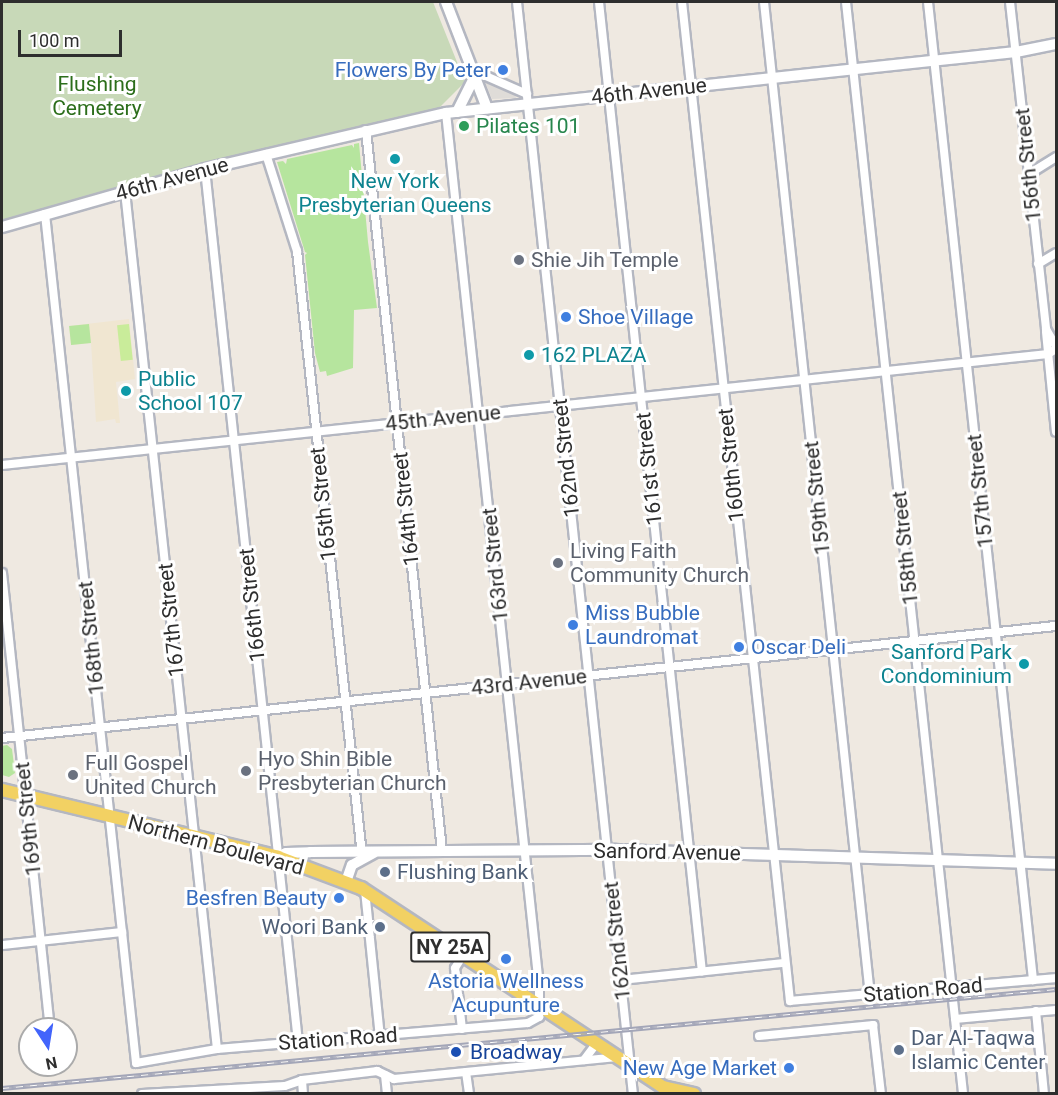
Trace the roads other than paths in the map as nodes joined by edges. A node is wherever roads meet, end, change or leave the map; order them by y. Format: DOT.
graph roads {
  1 [pos="446,2"];
  2 [pos="517,2"];
  3 [pos="599,2"];
  4 [pos="682,2"];
  5 [pos="764,2"];
  6 [pos="846,2"];
  7 [pos="928,2"];
  8 [pos="1010,2"];
  9 [pos="1056,44"];
  10 [pos="1016,52"];
  11 [pos="934,60"];
  12 [pos="854,69"];
  13 [pos="474,73"];
  14 [pos="772,78"];
  15 [pos="691,87"];
  16 [pos="609,95"];
  17 [pos="527,99"];
  18 [pos="487,108"];
  19 [pos="452,113"];
  20 [pos="366,130"];
  21 [pos="266,154"];
  22 [pos="1056,157"];
  23 [pos="205,169"];
  24 [pos="1029,174"];
  25 [pos="125,191"];
  26 [pos="45,214"];
  27 [pos="2,227"];
  28 [pos="1056,253"];
  29 [pos="1038,264"];
  30 [pos="1046,329"];
  31 [pos="1056,347"];
  32 [pos="1048,354"];
  33 [pos="967,363"];
  34 [pos="885,371"];
  35 [pos="804,380"];
  36 [pos="723,388"];
  37 [pos="641,397"];
  38 [pos="560,406"];
  39 [pos="479,414"];
  40 [pos="397,423"];
  41 [pos="316,432"];
  42 [pos="1056,432"];
  43 [pos="234,441"];
  44 [pos="153,449"];
  45 [pos="72,458"];
  46 [pos="2,465"];
  47 [pos="2,573"];
  48 [pos="1056,626"];
  49 [pos="995,632"];
  50 [pos="915,641"];
  51 [pos="833,649"];
  52 [pos="752,658"];
  53 [pos="670,667"];
  54 [pos="589,675"];
  55 [pos="507,684"];
  56 [pos="426,693"];
  57 [pos="344,701"];
  58 [pos="263,710"];
  59 [pos="182,719"];
  60 [pos="100,728"];
  61 [pos="19,736"];
  62 [pos="2,738"];
  63 [pos="2,790"];
  64 [pos="25,796"];
  65 [pos="110,817"];
  66 [pos="195,838"];
  67 [pos="525,850"];
  68 [pos="608,850"];
  69 [pos="442,851"];
  70 [pos="690,852"];
  71 [pos="362,854"];
  72 [pos="774,855"];
  73 [pos="278,857"];
  74 [pos="855,858"];
  75 [pos="938,861"];
  76 [pos="1020,863"];
  77 [pos="1056,864"];
  78 [pos="346,882"];
  79 [pos="363,889"];
  80 [pos="122,932"];
  81 [pos="41,941"];
  82 [pos="2,945"];
  83 [pos="464,956"];
  84 [pos="784,963"];
  85 [pos="702,972"];
  86 [pos="1056,978"];
  87 [pos="621,980"];
  88 [pos="1033,980"];
  89 [pos="951,987"];
  90 [pos="870,995"];
  91 [pos="790,1001"];
  92 [pos="1056,1010"];
  93 [pos="539,1011"];
  94 [pos="1036,1011"];
  95 [pos="49,1017"];
  96 [pos="955,1019"];
  97 [pos="462,1029"];
  98 [pos="759,1036"];
  99 [pos="380,1037"];
  100 [pos="298,1042"];
  101 [pos="597,1043"];
  102 [pos="217,1049"];
  103 [pos="619,1057"];
  104 [pos="584,1060"];
  105 [pos="136,1063"];
  106 [pos="630,1065"];
  107 [pos="466,1072"];
  108 [pos="385,1075"];
  109 [pos="302,1080"];
  110 [pos="669,1091"];
  111 [pos="222,1092"];
  112 [pos="142,1094"];
  113 [pos="303,1094"];
  114 [pos="387,1094"];
  115 [pos="469,1094"];
  116 [pos="633,1094"];
  117 [pos="694,1094"];
  118 [pos="881,1094"];
  119 [pos="963,1094"];
  120 [pos="1044,1094"];
  1 -- 13 [label="street"];
  2 -- 17 [label="street, 162nd Street"];
  3 -- 16 [label="street, 161st Street"];
  4 -- 15 [label="street, 160th Street"];
  5 -- 14 [label="street, 159th Street"];
  6 -- 12 [label="street, 158th Street"];
  7 -- 11 [label="street, 157th Street"];
  8 -- 10 [label="street, 156th Street"];
  9 -- 10 [label="street, 46th Avenue"];
  10 -- 11 [label="street, 46th Avenue"];
  10 -- 24 [label="street, 156th Street"];
  11 -- 12 [label="street, 46th Avenue"];
  11 -- 33 [label="street, 157th Street"];
  12 -- 14 [label="street, 46th Avenue"];
  12 -- 34 [label="street, 158th Street"];
  13 -- 17 [label="street"];
  13 -- 18 [label="street"];
  13 -- 19 [label="street"];
  14 -- 15 [label="street, 46th Avenue"];
  14 -- 35 [label="street, 159th Street"];
  15 -- 16 [label="street, 46th Avenue"];
  15 -- 36 [label="street, 160th Street"];
  16 -- 17 [label="street, 46th Avenue"];
  16 -- 37 [label="street, 161st Street"];
  17 -- 18 [label="street, 46th Avenue"];
  17 -- 38 [label="street, 162nd Street"];
  18 -- 19 [label="street, 46th Avenue"];
  19 -- 20 [label="street, 46th Avenue"];
  19 -- 39 [label="street, 163rd Street"];
  20 -- 21 [label="street, 46th Avenue"];
  20 -- 40 [label="street, 164th Street"];
  21 -- 23 [label="street, 46th Avenue"];
  21 -- 41 [label="street, 165th Street"];
  22 -- 24 [label="street"];
  23 -- 25 [label="street, 46th Avenue"];
  23 -- 43 [label="street, 166th Street"];
  24 -- 29 [label="street, 156th Street"];
  25 -- 26 [label="street, 46th Avenue"];
  25 -- 44 [label="street, 167th Street"];
  26 -- 27 [label="street, 46th Avenue"];
  26 -- 45 [label="street, 168th Street"];
  28 -- 29 [label="street"];
  29 -- 30 [label="street, 156th Street"];
  30 -- 31 [label="street, 156th Street"];
  30 -- 32 [label="street, 156th Street"];
  31 -- 32 [label="street"];
  32 -- 33 [label="street, 45th Avenue"];
  32 -- 42 [label="street, 156th Street"];
  33 -- 34 [label="street, 45th Avenue"];
  33 -- 49 [label="street, 157th Street"];
  34 -- 35 [label="street, 45th Avenue"];
  34 -- 50 [label="street, 158th Street"];
  35 -- 36 [label="street, 45th Avenue"];
  35 -- 51 [label="street, 159th Street"];
  36 -- 37 [label="street, 45th Avenue"];
  36 -- 52 [label="street, 160th Street"];
  37 -- 38 [label="street, 45th Avenue"];
  37 -- 53 [label="street, 161st Street"];
  38 -- 39 [label="street, 45th Avenue"];
  38 -- 54 [label="street, 162nd Street"];
  39 -- 40 [label="street, 45th Avenue"];
  39 -- 55 [label="street, 163rd Street"];
  40 -- 41 [label="street, 45th Avenue"];
  40 -- 56 [label="street, 164th Street"];
  41 -- 43 [label="street, 45th Avenue"];
  41 -- 57 [label="street, 165th Street"];
  43 -- 44 [label="street, 45th Avenue"];
  43 -- 58 [label="street, 166th Street"];
  44 -- 45 [label="street, 45th Avenue"];
  44 -- 59 [label="street, 167th Street"];
  45 -- 46 [label="street, 45th Avenue"];
  45 -- 60 [label="street, 168th Street"];
  47 -- 61 [label="street, 169th Street"];
  48 -- 49 [label="street, 43rd Avenue"];
  49 -- 50 [label="street, 43rd Avenue"];
  49 -- 76 [label="street, 157th Street"];
  50 -- 51 [label="street, 43rd Avenue"];
  50 -- 75 [label="street, 158th Street"];
  51 -- 52 [label="street, 43rd Avenue"];
  51 -- 74 [label="street, 159th Street"];
  52 -- 53 [label="street, 43rd Avenue"];
  52 -- 72 [label="street, 160th Street"];
  53 -- 54 [label="street, 43rd Avenue"];
  53 -- 70 [label="street, 161st Street"];
  54 -- 55 [label="street, 43rd Avenue"];
  54 -- 68 [label="street, 162nd Street"];
  55 -- 56 [label="street, 43rd Avenue"];
  55 -- 67 [label="street, 163rd Street"];
  56 -- 57 [label="street, 43rd Avenue"];
  56 -- 69 [label="street, 164th Street"];
  57 -- 58 [label="street, 43rd Avenue"];
  57 -- 71 [label="street, 165th Street"];
  58 -- 59 [label="street, 43rd Avenue"];
  58 -- 73 [label="street, 166th Street"];
  59 -- 60 [label="street, 43rd Avenue"];
  59 -- 66 [label="street, 167th Street"];
  60 -- 61 [label="street, 43rd Avenue"];
  60 -- 65 [label="street, 168th Street"];
  61 -- 62 [label="street, 43rd Avenue"];
  61 -- 64 [label="street, 169th Street"];
  63 -- 64 [label="main road, Northern Boulevard"];
  64 -- 65 [label="main road, Northern Boulevard"];
  64 -- 81 [label="street, 169th Street"];
  65 -- 66 [label="main road, Northern Boulevard"];
  65 -- 80 [label="street, 168th Street"];
  66 -- 73 [label="main road, Northern Boulevard"];
  66 -- 102 [label="street, 167th Street"];
  67 -- 68 [label="street, Sanford Avenue"];
  67 -- 69 [label="street, Sanford Avenue"];
  67 -- 93 [label="street, 163rd Street"];
  68 -- 70 [label="street, Sanford Avenue"];
  68 -- 87 [label="street, 162nd Street"];
  69 -- 71 [label="street, Sanford Avenue"];
  70 -- 72 [label="street, Sanford Avenue"];
  70 -- 85 [label="street, 161st Street"];
  71 -- 73 [label="street, Sanford Avenue"];
  71 -- 78 [label="street"];
  72 -- 74 [label="street, Sanford Avenue"];
  72 -- 84 [label="street, 160th Street"];
  73 -- 78 [label="main road, Northern Boulevard"];
  73 -- 100 [label="street, 166th Street"];
  74 -- 75 [label="street, Sanford Avenue"];
  74 -- 90 [label="street, 159th Street"];
  75 -- 76 [label="street, Sanford Avenue"];
  75 -- 89 [label="street, 158th Street"];
  76 -- 77 [label="street, Sanford Avenue"];
  76 -- 88 [label="street, 157th Street"];
  78 -- 79 [label="main road, Northern Boulevard"];
  79 -- 83 [label="main road, Northern Boulevard / NY 25A"];
  79 -- 99 [label="street"];
  80 -- 81 [label="street"];
  80 -- 105 [label="street, 168th Street"];
  81 -- 82 [label="street"];
  81 -- 95 [label="street, 169th Street"];
  83 -- 93 [label="main road, Northern Boulevard / NY 25A"];
  83 -- 97 [label="street"];
  84 -- 85 [label="street"];
  84 -- 91 [label="street, 160th Street"];
  85 -- 87 [label="street"];
  86 -- 88 [label="street, Station Road"];
  87 -- 106 [label="street, 162nd Street"];
  88 -- 89 [label="street, Station Road"];
  89 -- 90 [label="street, Station Road"];
  89 -- 96 [label="street, 158th Street"];
  90 -- 91 [label="street, Station Road"];
  92 -- 94 [label="street"];
  93 -- 97 [label="street, Station Road"];
  93 -- 101 [label="main road, Northern Boulevard / NY 25A"];
  94 -- 96 [label="street"];
  94 -- 120 [label="street"];
  96 -- 119 [label="street, 158th Street"];
  97 -- 99 [label="street, Station Road"];
  98 -- 118 [label="street"];
  99 -- 100 [label="street, Station Road"];
  100 -- 102 [label="street, Station Road"];
  101 -- 103 [label="main road, Northern Boulevard / NY 25A"];
  101 -- 104 [label="street"];
  102 -- 105 [label="street, Station Road"];
  103 -- 104 [label="street"];
  103 -- 106 [label="main road, Northern Boulevard / NY 25A"];
  104 -- 107 [label="street"];
  106 -- 110 [label="main road, Northern Boulevard / NY 25A"];
  106 -- 116 [label="street, 162nd Street"];
  107 -- 108 [label="street"];
  107 -- 115 [label="street"];
  108 -- 109 [label="street"];
  108 -- 114 [label="street"];
  109 -- 111 [label="street"];
  109 -- 113 [label="street"];
  110 -- 117 [label="main road, Northern Boulevard / NY 25A"];
  111 -- 112 [label="street"];
}
